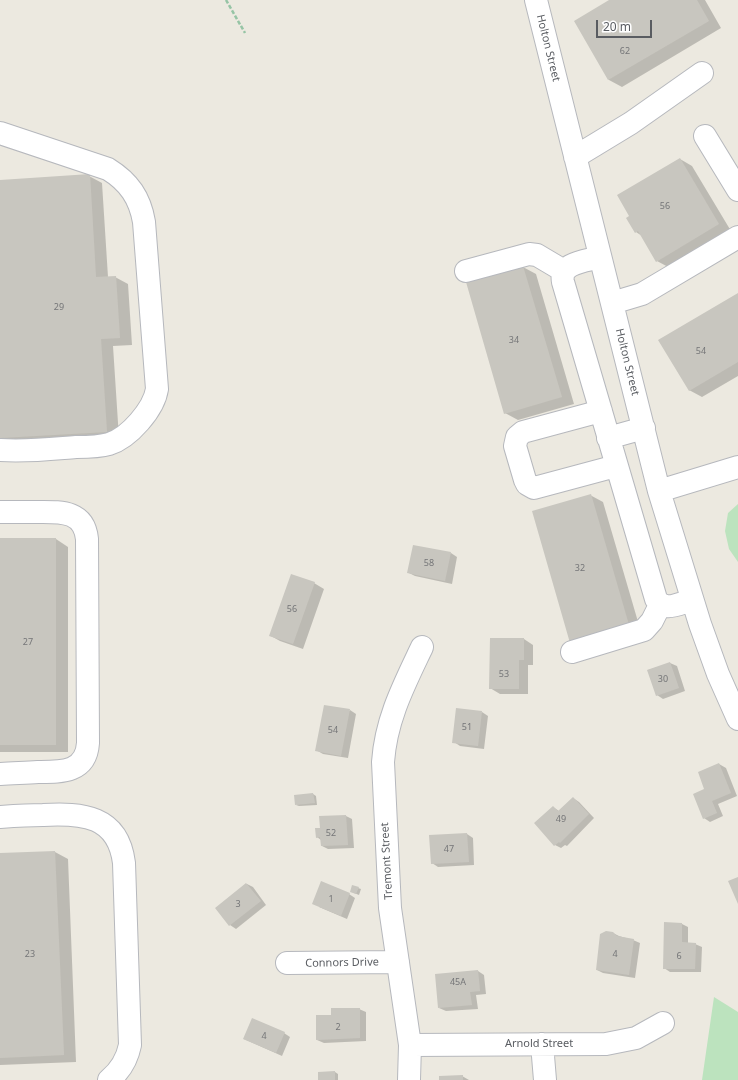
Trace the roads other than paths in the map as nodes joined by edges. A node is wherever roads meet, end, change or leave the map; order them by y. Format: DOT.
graph roads {
  1 [pos="536,0"];
  2 [pos="702,73"];
  3 [pos="0,132"];
  4 [pos="705,136"];
  5 [pos="575,157"];
  6 [pos="738,190"];
  7 [pos="738,237"];
  8 [pos="600,257"];
  9 [pos="466,271"];
  10 [pos="564,271"];
  11 [pos="612,303"];
  12 [pos="600,411"];
  13 [pos="644,428"];
  14 [pos="608,438"];
  15 [pos="0,450"];
  16 [pos="616,466"];
  17 [pos="738,467"];
  18 [pos="658,484"];
  19 [pos="622,487"];
  20 [pos="0,512"];
  21 [pos="692,600"];
  22 [pos="660,605"];
  23 [pos="422,647"];
  24 [pos="572,652"];
  25 [pos="738,719"];
  26 [pos="0,774"];
  27 [pos="0,817"];
  28 [pos="398,962"];
  29 [pos="287,963"];
  30 [pos="663,1023"];
  31 [pos="542,1044"];
  32 [pos="410,1045"];
  33 [pos="109,1080"];
  34 [pos="409,1080"];
  35 [pos="545,1080"];
  1 -- 5 [label="street, Holton Street"];
  2 -- 5 [label="street"];
  3 -- 15 [label="street"];
  4 -- 6 [label="street"];
  5 -- 8 [label="street, Holton Street"];
  7 -- 11 [label="street"];
  8 -- 10 [label="street"];
  8 -- 11 [label="street, Holton Street"];
  9 -- 10 [label="street"];
  10 -- 12 [label="street"];
  11 -- 13 [label="street, Holton Street"];
  12 -- 14 [label="street"];
  12 -- 16 [label="street"];
  13 -- 14 [label="street"];
  13 -- 18 [label="street, Holton Street"];
  14 -- 16 [label="street"];
  16 -- 19 [label="street"];
  17 -- 18 [label="street"];
  18 -- 19 [label="street"];
  18 -- 21 [label="street, Holton Street"];
  19 -- 22 [label="street"];
  20 -- 26 [label="street"];
  21 -- 22 [label="street"];
  21 -- 25 [label="street, Holton Street"];
  22 -- 24 [label="street"];
  23 -- 28 [label="street, Tremont Street"];
  27 -- 33 [label="street"];
  28 -- 29 [label="street, Connors Drive"];
  28 -- 32 [label="street, Tremont Street"];
  30 -- 31 [label="street, Arnold Street"];
  31 -- 32 [label="street, Arnold Street"];
  31 -- 35 [label="street"];
  32 -- 34 [label="street, Tremont Street"];
}
